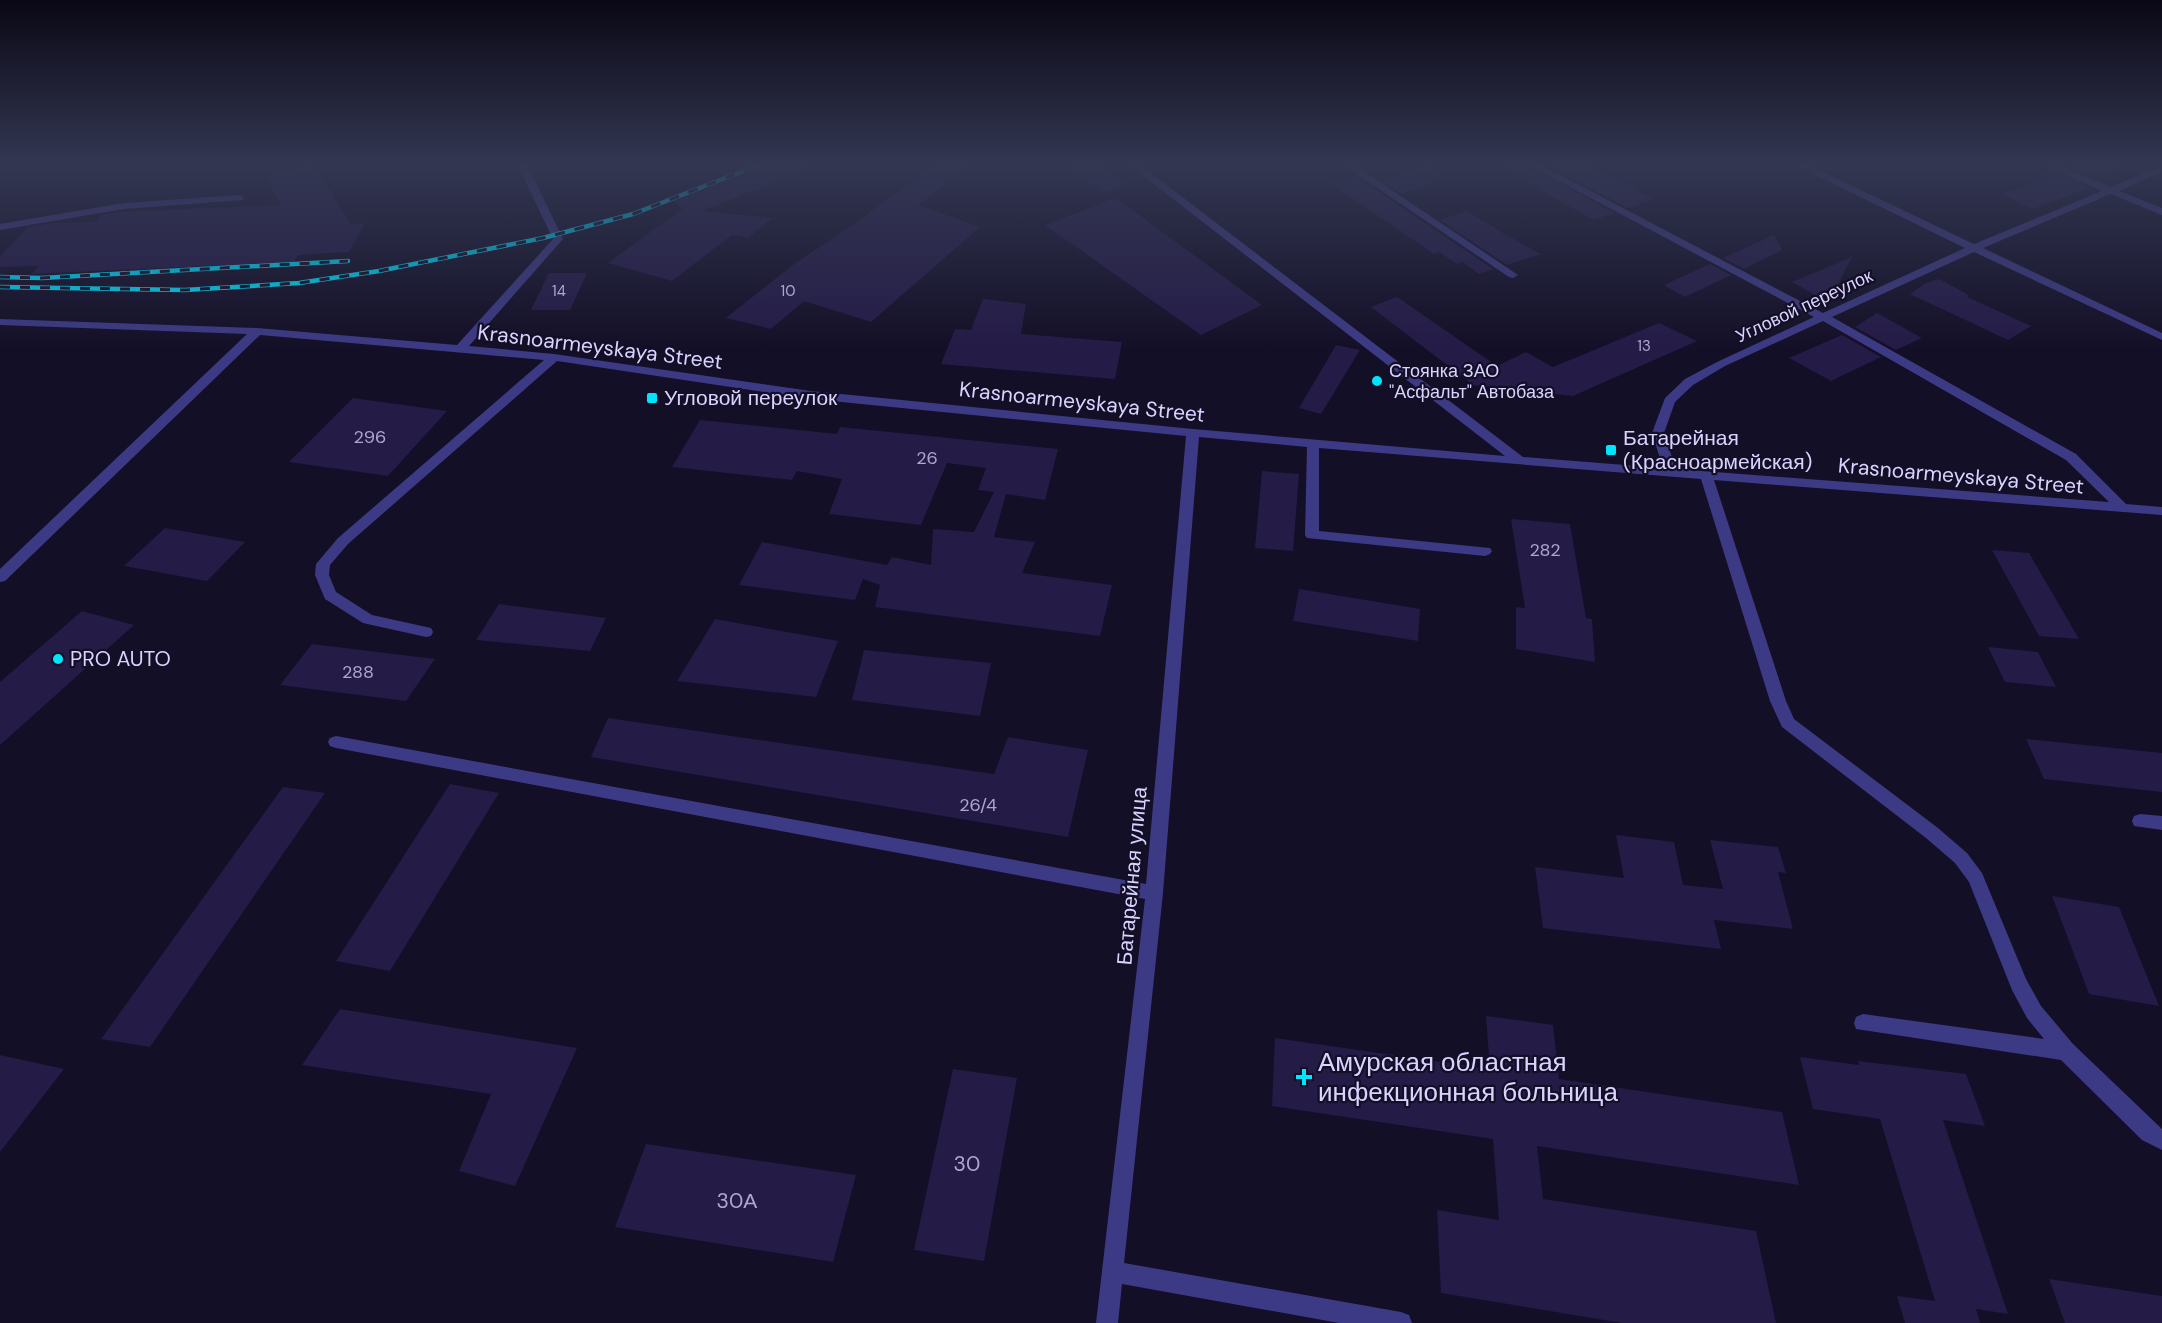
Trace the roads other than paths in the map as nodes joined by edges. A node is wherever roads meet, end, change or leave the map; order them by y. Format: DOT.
graph roads {
  1 [pos="552,226"];
  2 [pos="1213,226"];
  3 [pos="1439,226"];
  4 [pos="1649,226"];
  5 [pos="1927,226"];
  6 [pos="2025,226"];
  7 [pos="1973,248"];
  8 [pos="1513,275"];
  9 [pos="1823,317"];
  10 [pos="0,322"];
  11 [pos="257,331"];
  12 [pos="2162,337"];
  13 [pos="460,349"];
  14 [pos="554,357"];
  15 [pos="1193,432"];
  16 [pos="1313,443"];
  17 [pos="1520,461"];
  18 [pos="1671,473"];
  19 [pos="1706,476"];
  20 [pos="2122,508"];
  21 [pos="2162,511"];
  22 [pos="1485,551"];
  23 [pos="0,577"];
  24 [pos="426,632"];
  25 [pos="336,742"];
  26 [pos="2140,821"];
  27 [pos="2162,823"];
  28 [pos="1154,893"];
  29 [pos="1863,1023"];
  30 [pos="2066,1051"];
  31 [pos="2162,1140"];
  32 [pos="1113,1272"];
  33 [pos="1107,1323"];
  34 [pos="1401,1323"];
  1 -- 13 [label="street"];
  2 -- 17 [label="street"];
  3 -- 8 [label="street"];
  4 -- 9 [label="street"];
  5 -- 7 [label="street"];
  6 -- 7 [label="street, Угловой переулок"];
  7 -- 9 [label="street, Угловой переулок"];
  7 -- 12 [label="street"];
  9 -- 18 [label="street, Угловой переулок"];
  9 -- 20 [label="street"];
  10 -- 11 [label="street, Krasnoarmeyskaya Street"];
  11 -- 13 [label="street, Krasnoarmeyskaya Street"];
  11 -- 23 [label="street"];
  13 -- 14 [label="street, Krasnoarmeyskaya Street"];
  14 -- 15 [label="street, Krasnoarmeyskaya Street"];
  14 -- 24 [label="street"];
  15 -- 16 [label="street, Krasnoarmeyskaya Street"];
  15 -- 28 [label="street, Батарейная улица"];
  16 -- 17 [label="street, Krasnoarmeyskaya Street"];
  16 -- 22 [label="street"];
  17 -- 18 [label="street, Krasnoarmeyskaya Street"];
  18 -- 19 [label="street, Krasnoarmeyskaya Street"];
  19 -- 20 [label="street, Krasnoarmeyskaya Street"];
  19 -- 30 [label="street"];
  20 -- 21 [label="street, Krasnoarmeyskaya Street"];
  25 -- 28 [label="street"];
  26 -- 27 [label="street"];
  28 -- 32 [label="street, Батарейная улица"];
  29 -- 30 [label="street"];
  30 -- 31 [label="street"];
  32 -- 33 [label="street, Батарейная улица"];
  32 -- 34 [label="street"];
}
